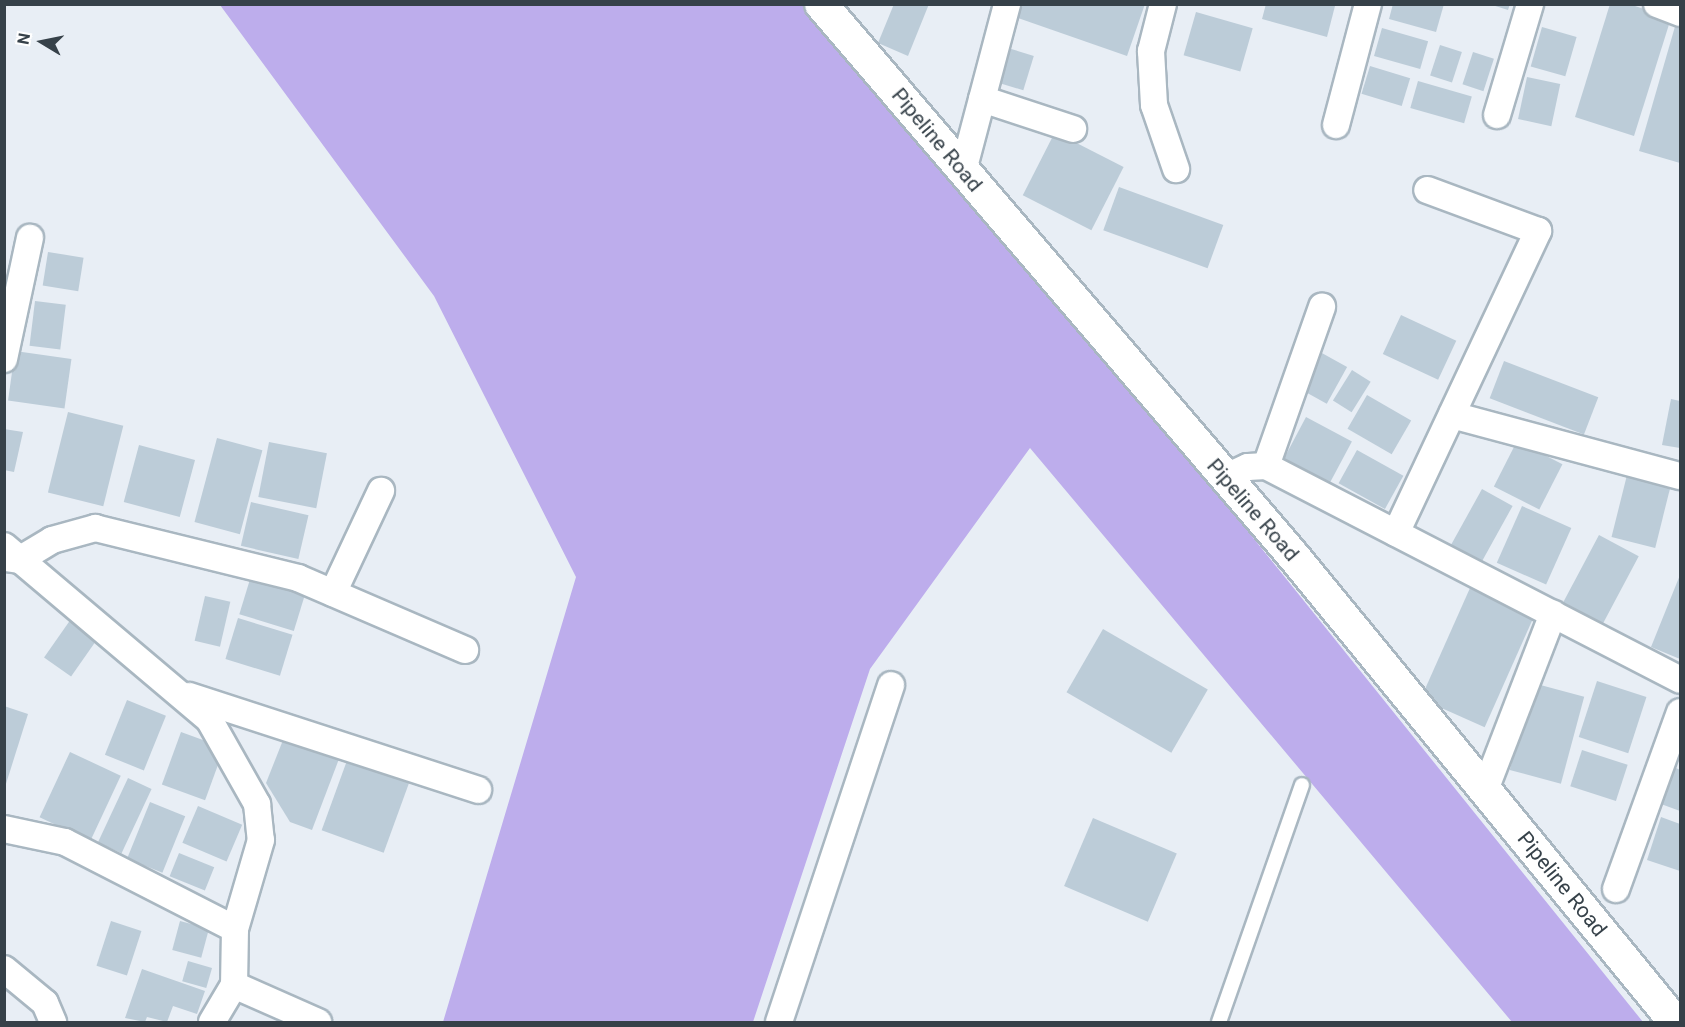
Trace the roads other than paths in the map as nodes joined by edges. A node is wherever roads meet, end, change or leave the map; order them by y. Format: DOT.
graph roads {
  1 [pos="821,4"];
  2 [pos="1007,4"];
  3 [pos="1163,4"];
  4 [pos="1368,4"];
  5 [pos="1530,4"];
  6 [pos="1657,4"];
  7 [pos="1680,13"];
  8 [pos="982,99"];
  9 [pos="1497,115"];
  10 [pos="1336,125"];
  11 [pos="1073,129"];
  12 [pos="1176,169"];
  13 [pos="963,171"];
  14 [pos="1427,190"];
  15 [pos="30,238"];
  16 [pos="1322,307"];
  17 [pos="4,359"];
  18 [pos="1452,415"];
  19 [pos="1266,466"];
  20 [pos="1680,476"];
  21 [pos="1224,478"];
  22 [pos="381,491"];
  23 [pos="1396,533"];
  24 [pos="9,554"];
  25 [pos="333,593"];
  26 [pos="1552,614"];
  27 [pos="465,650"];
  28 [pos="1680,680"];
  29 [pos="891,685"];
  30 [pos="177,692"];
  31 [pos="1680,712"];
  32 [pos="1302,785"];
  33 [pos="478,790"];
  34 [pos="1485,790"];
  35 [pos="4,830"];
  36 [pos="1616,889"];
  37 [pos="236,929"];
  38 [pos="4,969"];
  39 [pos="234,985"];
  40 [pos="53,1023"];
  41 [pos="212,1023"];
  42 [pos="318,1023"];
  43 [pos="779,1023"];
  44 [pos="1219,1023"];
  45 [pos="1676,1023"];
  1 -- 13 [label="street, Pipeline Road"];
  2 -- 8 [label="street"];
  3 -- 12 [label="street"];
  4 -- 10 [label="street"];
  5 -- 9 [label="street"];
  6 -- 7 [label="street"];
  8 -- 11 [label="street"];
  8 -- 13 [label="street"];
  13 -- 21 [label="street, Pipeline Road"];
  14 -- 18 [label="street"];
  15 -- 17 [label="street"];
  16 -- 19 [label="street"];
  18 -- 20 [label="street"];
  18 -- 23 [label="street"];
  19 -- 21 [label="street"];
  19 -- 23 [label="street"];
  21 -- 34 [label="street, Pipeline Road"];
  22 -- 25 [label="street"];
  23 -- 26 [label="street"];
  24 -- 25 [label="street"];
  24 -- 30 [label="street"];
  25 -- 27 [label="street"];
  26 -- 28 [label="street"];
  26 -- 34 [label="street"];
  29 -- 43 [label="street"];
  30 -- 33 [label="street"];
  30 -- 37 [label="street"];
  31 -- 36 [label="street"];
  32 -- 44 [label="lane"];
  34 -- 45 [label="street, Pipeline Road"];
  35 -- 37 [label="street"];
  37 -- 39 [label="street"];
  38 -- 40 [label="street"];
  39 -- 41 [label="street"];
  39 -- 42 [label="street"];
}
